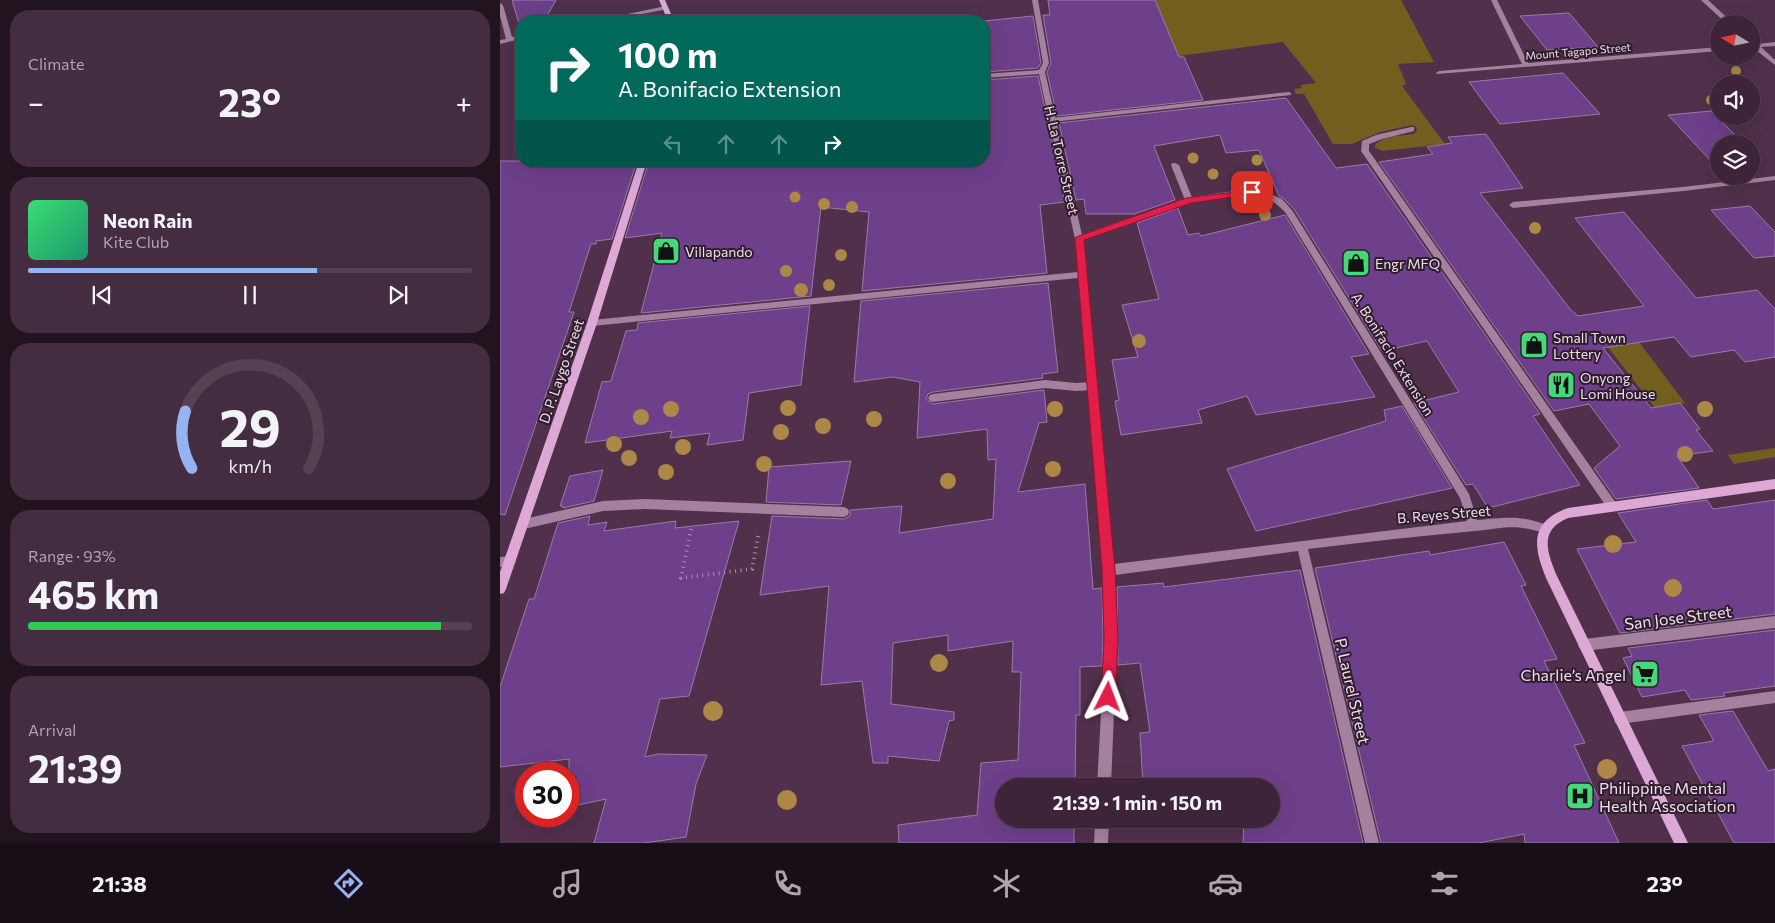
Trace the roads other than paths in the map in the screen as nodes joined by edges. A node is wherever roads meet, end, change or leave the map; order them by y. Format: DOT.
graph roads {
  1 [pos="662,0"];
  2 [pos="1035,0"];
  3 [pos="1494,0"];
  4 [pos="1704,0"];
  5 [pos="500,5"];
  6 [pos="666,8"];
  7 [pos="629,15"];
  8 [pos="669,15"];
  9 [pos="1721,15"];
  10 [pos="515,39"];
  11 [pos="510,40"];
  12 [pos="500,42"];
  13 [pos="1760,44"];
  14 [pos="1775,44"];
  15 [pos="1710,50"];
  16 [pos="1760,50"];
  17 [pos="1775,63"];
  18 [pos="1526,65"];
  19 [pos="1042,72"];
  20 [pos="1440,73"];
  21 [pos="990,76"];
  22 [pos="1289,94"];
  23 [pos="1052,120"];
  24 [pos="1412,129"];
  25 [pos="1175,165"];
  26 [pos="641,167"];
  27 [pos="1775,178"];
  28 [pos="1190,200"];
  29 [pos="1513,205"];
  30 [pos="1079,239"];
  31 [pos="1083,275"];
  32 [pos="592,324"];
  33 [pos="1093,386"];
  34 [pos="933,398"];
  35 [pos="1775,484"];
  36 [pos="1612,506"];
  37 [pos="844,512"];
  38 [pos="524,524"];
  39 [pos="1474,526"];
  40 [pos="1546,529"];
  41 [pos="1302,546"];
  42 [pos="505,561"];
  43 [pos="1109,570"];
  44 [pos="500,588"];
  45 [pos="1775,622"];
  46 [pos="1584,645"];
  47 [pos="1775,697"];
  48 [pos="1620,718"];
  49 [pos="1104,778"];
  50 [pos="1102,828"];
  51 [pos="1101,843"];
  52 [pos="1372,843"];
  53 [pos="1682,843"];
  1 -- 6 [label="main road"];
  2 -- 19 [label="street, H. La Torre Street"];
  3 -- 18 [label="street"];
  4 -- 9 [label="street"];
  5 -- 11 [label="street"];
  6 -- 7 [label="street"];
  6 -- 8 [label="main road"];
  10 -- 11 [label="street"];
  11 -- 12 [label="street"];
  13 -- 14 [label="street"];
  15 -- 18 [label="street, Mount Tagapo Street"];
  16 -- 17 [label="street"];
  18 -- 20 [label="street, Mount Tagapo Street"];
  19 -- 21 [label="street"];
  19 -- 23 [label="street, H. La Torre Street"];
  22 -- 23 [label="street"];
  23 -- 30 [label="street, H. La Torre Street"];
  24 -- 36 [label="street"];
  25 -- 28 [label="street"];
  26 -- 32 [label="main road, D. P. Laygo Street"];
  27 -- 29 [label="street"];
  28 -- 30 [label="street, A. Bonifacio Extension"];
  28 -- 39 [label="street, A. Bonifacio Extension"];
  30 -- 31 [label="street, H. La Torre Street"];
  31 -- 32 [label="street"];
  31 -- 33 [label="street, H. La Torre Street"];
  32 -- 38 [label="main road, D. P. Laygo Street"];
  33 -- 34 [label="street"];
  33 -- 43 [label="street, H. La Torre Street"];
  35 -- 36 [label="main road"];
  36 -- 40 [label="main road"];
  37 -- 38 [label="street"];
  38 -- 42 [label="main road, D. P. Laygo Street"];
  39 -- 40 [label="street, B. Reyes Street"];
  39 -- 41 [label="street, B. Reyes Street"];
  40 -- 46 [label="main road"];
  41 -- 43 [label="street, B. Reyes Street"];
  41 -- 52 [label="street, P. Laurel Street"];
  42 -- 44 [label="main road, D. P. Laygo Street"];
  43 -- 49 [label="street, H. La Torre Street"];
  45 -- 46 [label="street, San Jose Street"];
  46 -- 48 [label="main road"];
  47 -- 48 [label="street"];
  48 -- 53 [label="main road"];
  50 -- 51 [label="street"];
}
